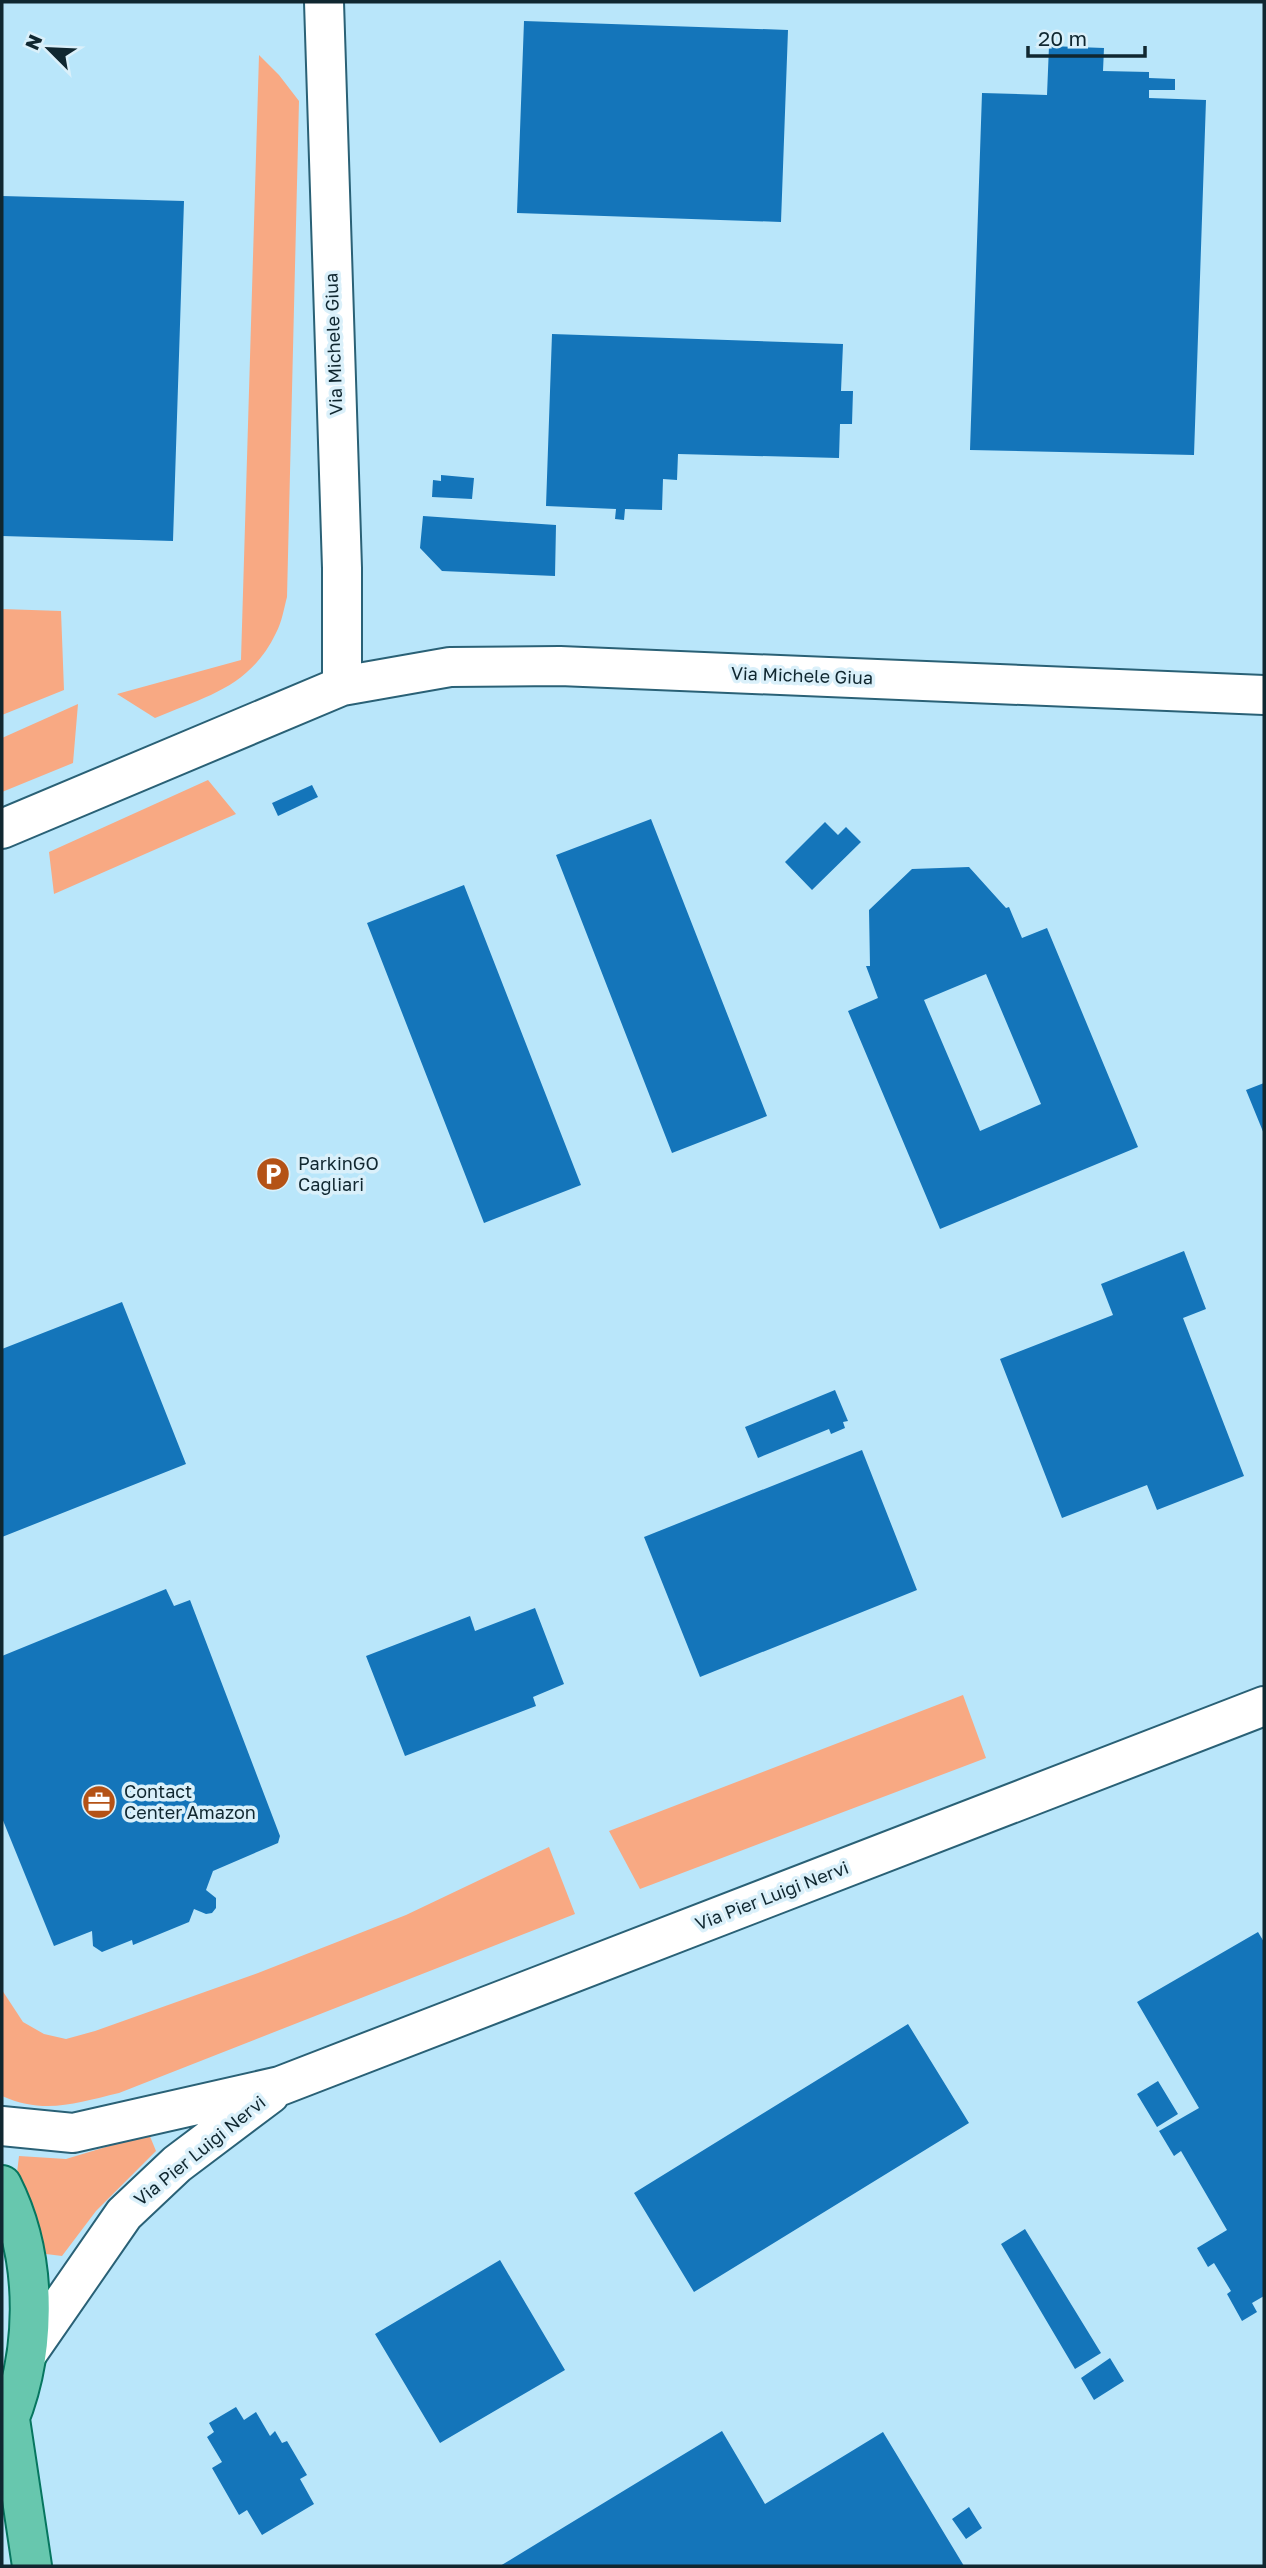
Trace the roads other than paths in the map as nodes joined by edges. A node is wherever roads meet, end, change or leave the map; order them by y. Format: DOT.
graph roads {
  1 [pos="324,2"];
  2 [pos="342,687"];
  3 [pos="1264,695"];
  4 [pos="2,829"];
  5 [pos="1264,1706"];
  6 [pos="279,2086"];
  7 [pos="2,2126"];
  8 [pos="2,2185"];
  9 [pos="27,2354"];
  10 [pos="6,2427"];
  11 [pos="32,2566"];
  1 -- 2 [label="street, Via Michele Giua"];
  2 -- 3 [label="street, Via Michele Giua"];
  2 -- 4 [label="street, Via Michele Giua"];
  5 -- 6 [label="street, Via Pier Luigi Nervi"];
  6 -- 7 [label="street, Via Pier Luigi Nervi"];
  6 -- 9 [label="street, Via Pier Luigi Nervi"];
  8 -- 9 [label="main road"];
  9 -- 10 [label="main road"];
  10 -- 11 [label="main road"];
}
